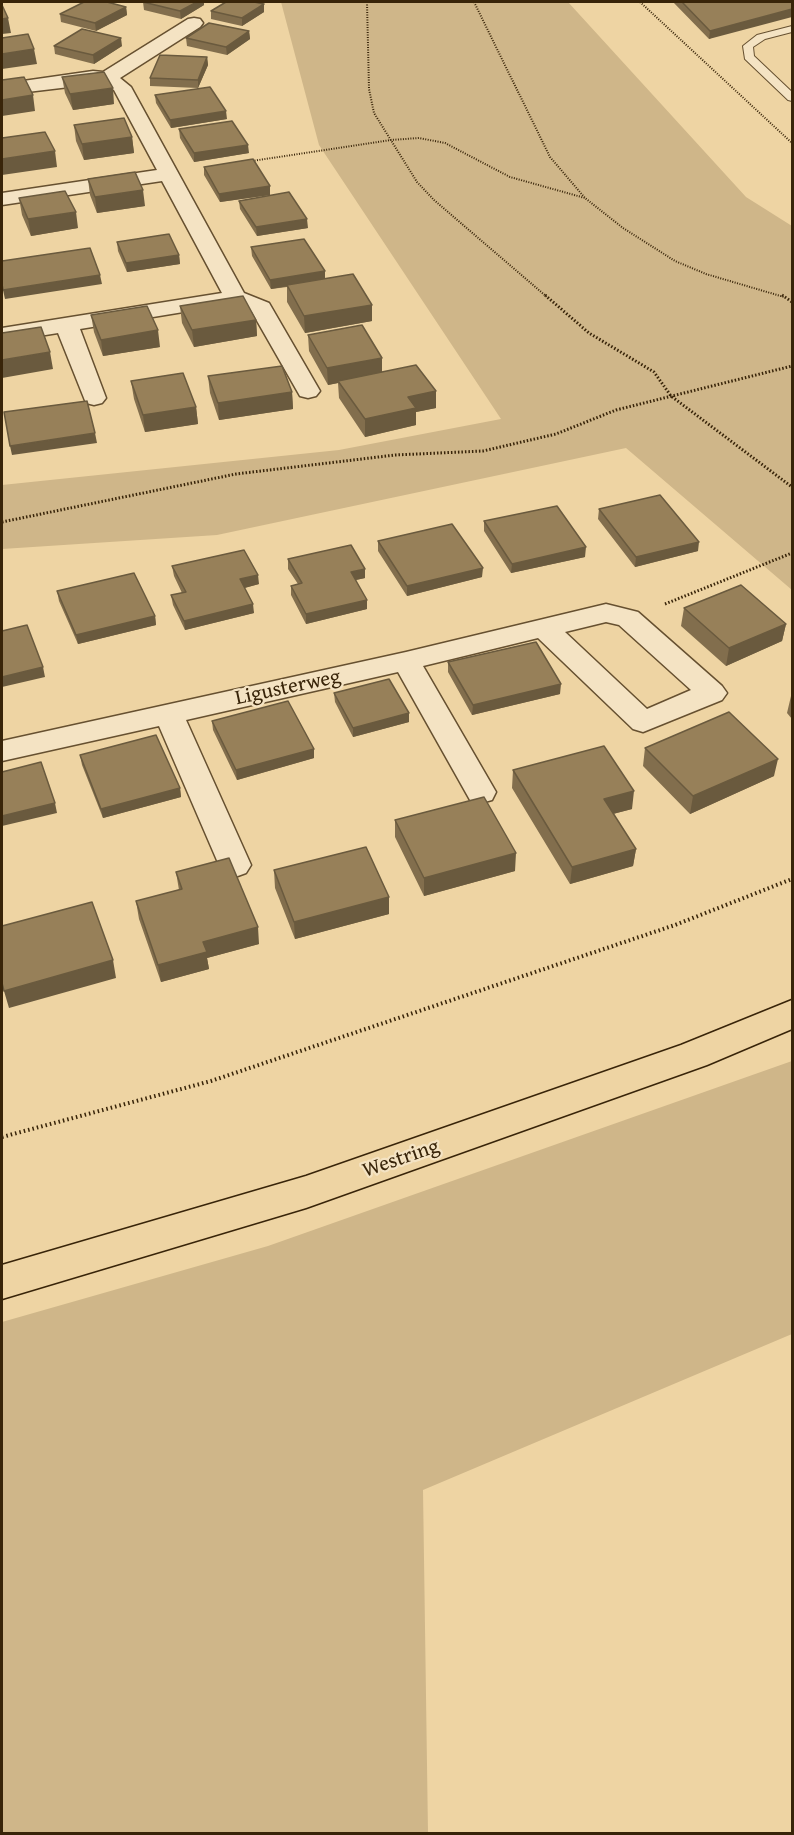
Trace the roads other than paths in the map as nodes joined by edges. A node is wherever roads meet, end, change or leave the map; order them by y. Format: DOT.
graph roads {
  1 [pos="194,23"];
  2 [pos="792,29"];
  3 [pos="107,78"];
  4 [pos="2,88"];
  5 [pos="792,98"];
  6 [pos="169,174"];
  7 [pos="2,199"];
  8 [pos="235,297"];
  9 [pos="67,325"];
  10 [pos="2,335"];
  11 [pos="308,391"];
  12 [pos="94,398"];
  13 [pos="545,629"];
  14 [pos="406,662"];
  15 [pos="169,714"];
  16 [pos="2,751"];
  17 [pos="481,792"];
  18 [pos="236,865"];
  19 [pos="792,1014"];
  20 [pos="2,1282"];
  1 -- 3 [label="street"];
  2 -- 5 [label="lane"];
  3 -- 4 [label="street"];
  3 -- 6 [label="street"];
  6 -- 7 [label="street"];
  6 -- 8 [label="street"];
  8 -- 9 [label="street"];
  8 -- 11 [label="street"];
  9 -- 10 [label="street"];
  9 -- 12 [label="street"];
  13 -- 13 [label="street, Ligusterweg"];
  13 -- 14 [label="street, Ligusterweg"];
  14 -- 15 [label="street, Ligusterweg"];
  14 -- 17 [label="street"];
  15 -- 16 [label="street, Ligusterweg"];
  15 -- 18 [label="street"];
  19 -- 20 [label="main road, Westring"];
}
